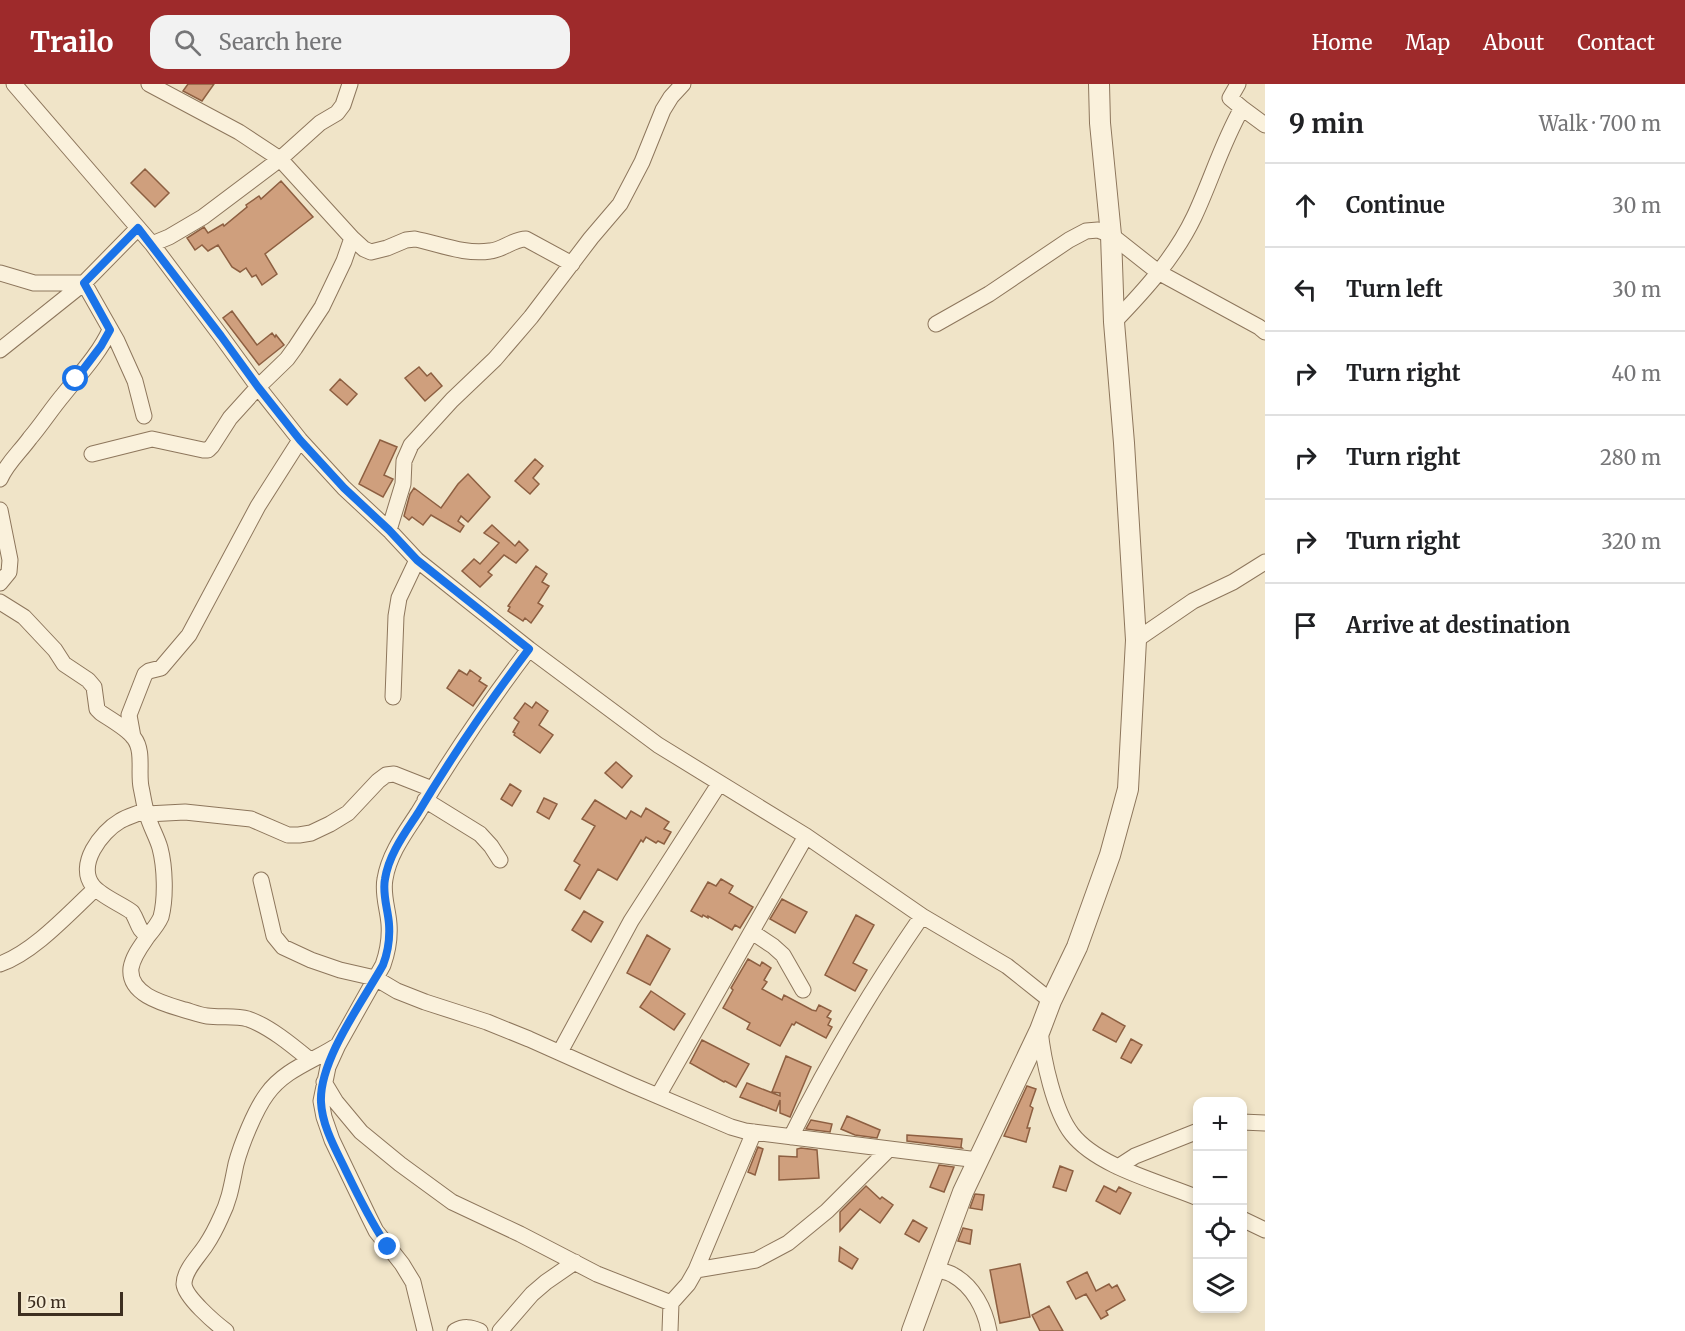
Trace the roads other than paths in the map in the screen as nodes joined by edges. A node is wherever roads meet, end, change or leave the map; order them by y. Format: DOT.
graph roads {
  1 [pos="14,84"];
  2 [pos="149,84"];
  3 [pos="350,84"];
  4 [pos="683,84"];
  5 [pos="1099,84"];
  6 [pos="1238,84"];
  7 [pos="1242,108"];
  8 [pos="1265,125"];
  9 [pos="280,159"];
  10 [pos="138,228"];
  11 [pos="1111,236"];
  12 [pos="352,238"];
  13 [pos="152,244"];
  14 [pos="572,264"];
  15 [pos="1158,272"];
  16 [pos="0,273"];
  17 [pos="84,283"];
  18 [pos="1114,322"];
  19 [pos="936,324"];
  20 [pos="110,330"];
  21 [pos="1265,332"];
  22 [pos="0,350"];
  23 [pos="258,387"];
  24 [pos="144,416"];
  25 [pos="300,440"];
  26 [pos="92,454"];
  27 [pos="0,479"];
  28 [pos="0,510"];
  29 [pos="389,530"];
  30 [pos="417,560"];
  31 [pos="1265,562"];
  32 [pos="0,583"];
  33 [pos="0,602"];
  34 [pos="1136,640"];
  35 [pos="529,649"];
  36 [pos="393,698"];
  37 [pos="134,737"];
  38 [pos="719,784"];
  39 [pos="429,794"];
  40 [pos="146,812"];
  41 [pos="806,837"];
  42 [pos="500,860"];
  43 [pos="261,880"];
  44 [pos="95,889"];
  45 [pos="922,916"];
  46 [pos="752,932"];
  47 [pos="148,936"];
  48 [pos="0,964"];
  49 [pos="375,978"];
  50 [pos="803,990"];
  51 [pos="1051,1001"];
  52 [pos="1040,1030"];
  53 [pos="338,1045"];
  54 [pos="560,1052"];
  55 [pos="310,1060"];
  56 [pos="324,1082"];
  57 [pos="658,1096"];
  58 [pos="1247,1122"];
  59 [pos="1265,1123"];
  60 [pos="754,1132"];
  61 [pos="1193,1133"];
  62 [pos="791,1137"];
  63 [pos="889,1149"];
  64 [pos="978,1160"];
  65 [pos="1118,1167"];
  66 [pos="1193,1196"];
  67 [pos="1247,1221"];
  68 [pos="1265,1230"];
  69 [pos="575,1262"];
  70 [pos="934,1269"];
  71 [pos="696,1270"];
  72 [pos="671,1303"];
  73 [pos="226,1331"];
  74 [pos="425,1331"];
  75 [pos="455,1331"];
  76 [pos="480,1331"];
  77 [pos="500,1331"];
  78 [pos="670,1331"];
  79 [pos="912,1331"];
  80 [pos="988,1331"];
  1 -- 10 [label="street"];
  2 -- 9 [label="street"];
  3 -- 9 [label="street"];
  4 -- 14 [label="street"];
  5 -- 11 [label="street"];
  6 -- 7 [label="street"];
  7 -- 8 [label="street"];
  7 -- 15 [label="street"];
  9 -- 12 [label="street"];
  9 -- 13 [label="street"];
  10 -- 13 [label="street"];
  10 -- 17 [label="street"];
  11 -- 15 [label="street"];
  11 -- 18 [label="street"];
  11 -- 19 [label="street"];
  12 -- 14 [label="street"];
  12 -- 23 [label="street"];
  13 -- 23 [label="street"];
  14 -- 29 [label="street"];
  15 -- 18 [label="street"];
  15 -- 21 [label="street"];
  16 -- 17 [label="street"];
  17 -- 20 [label="street"];
  17 -- 22 [label="street"];
  18 -- 34 [label="street"];
  20 -- 24 [label="street"];
  20 -- 27 [label="street"];
  23 -- 25 [label="street"];
  23 -- 26 [label="street"];
  25 -- 29 [label="street"];
  25 -- 37 [label="street"];
  28 -- 32 [label="street"];
  29 -- 30 [label="street"];
  30 -- 35 [label="street"];
  30 -- 36 [label="street"];
  31 -- 34 [label="street"];
  33 -- 37 [label="street"];
  34 -- 51 [label="street"];
  35 -- 38 [label="street"];
  35 -- 39 [label="street"];
  37 -- 40 [label="street"];
  38 -- 41 [label="street"];
  38 -- 54 [label="street"];
  39 -- 40 [label="street"];
  39 -- 42 [label="street"];
  39 -- 49 [label="street"];
  40 -- 44 [label="street"];
  40 -- 47 [label="street"];
  41 -- 45 [label="street"];
  41 -- 46 [label="street"];
  43 -- 49 [label="street"];
  44 -- 47 [label="street"];
  44 -- 48 [label="street"];
  45 -- 51 [label="street"];
  45 -- 62 [label="street"];
  46 -- 50 [label="street"];
  46 -- 57 [label="street"];
  47 -- 55 [label="street"];
  49 -- 53 [label="street"];
  49 -- 54 [label="street"];
  51 -- 52 [label="street"];
  52 -- 64 [label="street"];
  52 -- 65 [label="street"];
  53 -- 55 [label="street"];
  53 -- 56 [label="street"];
  54 -- 57 [label="street"];
  55 -- 73 [label="street"];
  56 -- 69 [label="street"];
  56 -- 74 [label="street"];
  57 -- 60 [label="street"];
  58 -- 59 [label="street"];
  60 -- 62 [label="street"];
  60 -- 71 [label="street"];
  61 -- 65 [label="street"];
  62 -- 63 [label="street"];
  63 -- 64 [label="street"];
  63 -- 71 [label="street"];
  64 -- 70 [label="street"];
  65 -- 66 [label="street"];
  67 -- 68 [label="street"];
  69 -- 72 [label="street"];
  69 -- 77 [label="street"];
  70 -- 79 [label="street"];
  70 -- 80 [label="street"];
  71 -- 72 [label="street"];
  72 -- 78 [label="street"];
  75 -- 76 [label="street"];
}
